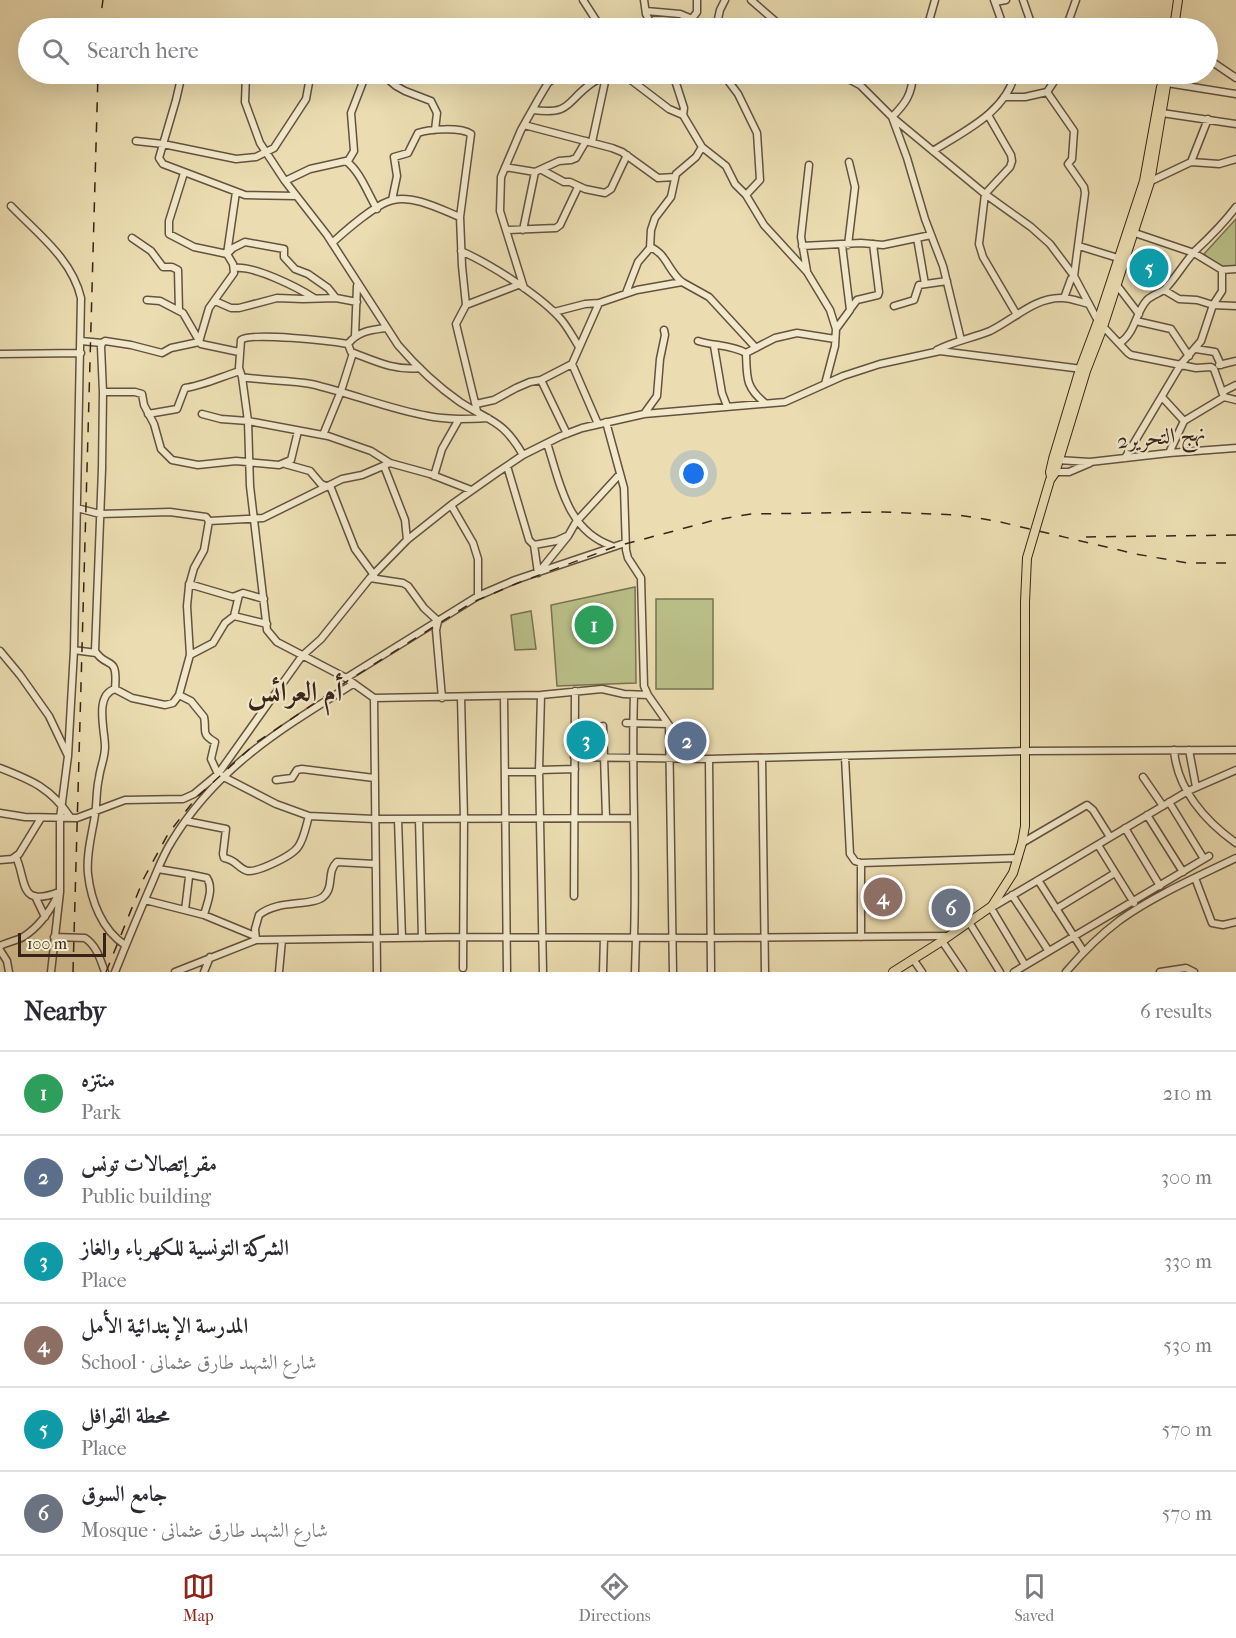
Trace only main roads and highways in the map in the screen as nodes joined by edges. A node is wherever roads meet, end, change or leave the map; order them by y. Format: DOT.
graph roads {
  1 [pos="1173,0"];
  2 [pos="1178,0"];
  3 [pos="1170,18"];
  4 [pos="1175,18"];
  5 [pos="1162,84"];
  6 [pos="1167,84"];
  7 [pos="1147,181"];
  8 [pos="1131,231"];
  9 [pos="1101,324"];
  10 [pos="893,972"];
  1 -- 3 [label="main road"];
  2 -- 4 [label="main road"];
  5 -- 7 [label="main road"];
  6 -- 7 [label="main road"];
  7 -- 8 [label="main road"];
  8 -- 9 [label="main road"];
  8 -- 9 [label="main road"];
  9 -- 10 [label="main road"];
}
